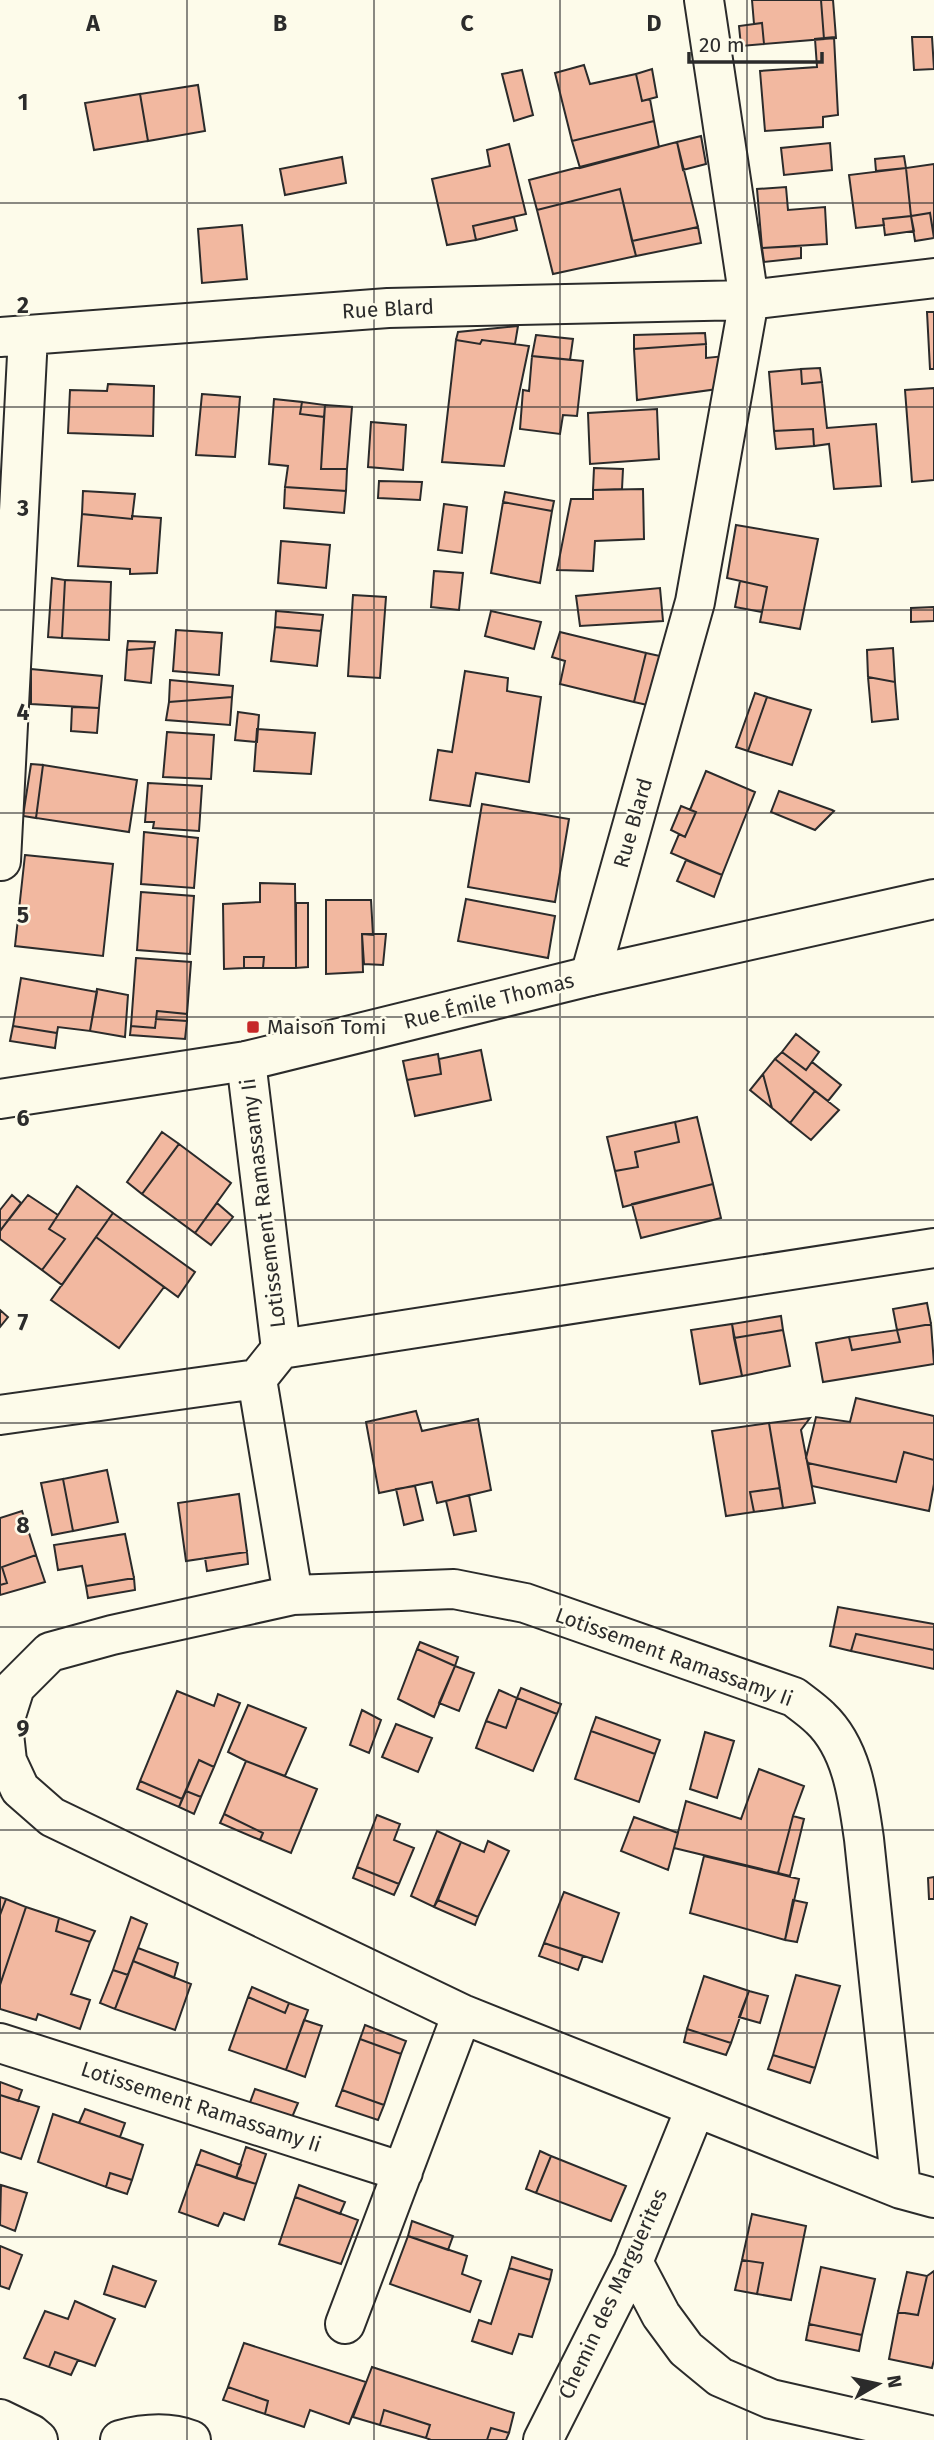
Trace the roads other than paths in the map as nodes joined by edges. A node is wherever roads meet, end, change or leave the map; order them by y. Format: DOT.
graph roads {
  1 [pos="704,0"];
  2 [pos="934,278"];
  3 [pos="749,300"];
  4 [pos="14,337"];
  5 [pos="1,861"];
  6 [pos="934,899"];
  7 [pos="590,976"];
  8 [pos="246,1062"];
  9 [pos="0,1099"];
  10 [pos="934,1248"];
  11 [pos="281,1349"];
  12 [pos="257,1379"];
  13 [pos="0,1415"];
  14 [pos="293,1595"];
  15 [pos="3,1762"];
  16 [pos="463,2014"];
  17 [pos="0,2043"];
  18 [pos="695,2109"];
  19 [pos="403,2172"];
  20 [pos="918,2194"];
  21 [pos="633,2262"];
  22 [pos="345,2325"];
  23 [pos="0,2419"];
  24 [pos="934,2436"];
  25 [pos="38,2440"];
  26 [pos="120,2440"];
  27 [pos="191,2440"];
  28 [pos="543,2440"];
  1 -- 3 [label="street, Rue Blard"];
  2 -- 3 [label="street, Rue Blard"];
  3 -- 4 [label="street, Rue Blard"];
  3 -- 7 [label="street, Rue Blard"];
  4 -- 5 [label="street, Rue Blard"];
  6 -- 7 [label="street, Rue Émile Thomas"];
  7 -- 8 [label="street, Rue Émile Thomas"];
  8 -- 9 [label="street, Rue Émile Thomas"];
  8 -- 11 [label="street, Lotissement Ramassamy Ii"];
  10 -- 11 [label="street"];
  11 -- 12 [label="street, Lotissement Ramassamy Ii"];
  12 -- 13 [label="street"];
  12 -- 14 [label="street"];
  14 -- 15 [label="street, Lotissement Ramassamy Ii"];
  14 -- 20 [label="street, Lotissement Ramassamy Ii"];
  15 -- 16 [label="street, Lotissement Ramassamy Ii"];
  16 -- 18 [label="street, Lotissement Ramassamy Ii"];
  16 -- 19 [label="street"];
  17 -- 19 [label="street, Lotissement Ramassamy Ii"];
  18 -- 20 [label="street, Lotissement Ramassamy Ii"];
  18 -- 21 [label="street, Chemin des Marguerites"];
  19 -- 22 [label="street"];
  21 -- 24 [label="street"];
  21 -- 28 [label="street, Chemin des Marguerites"];
  23 -- 25 [label="street"];
  26 -- 27 [label="street"];
}
